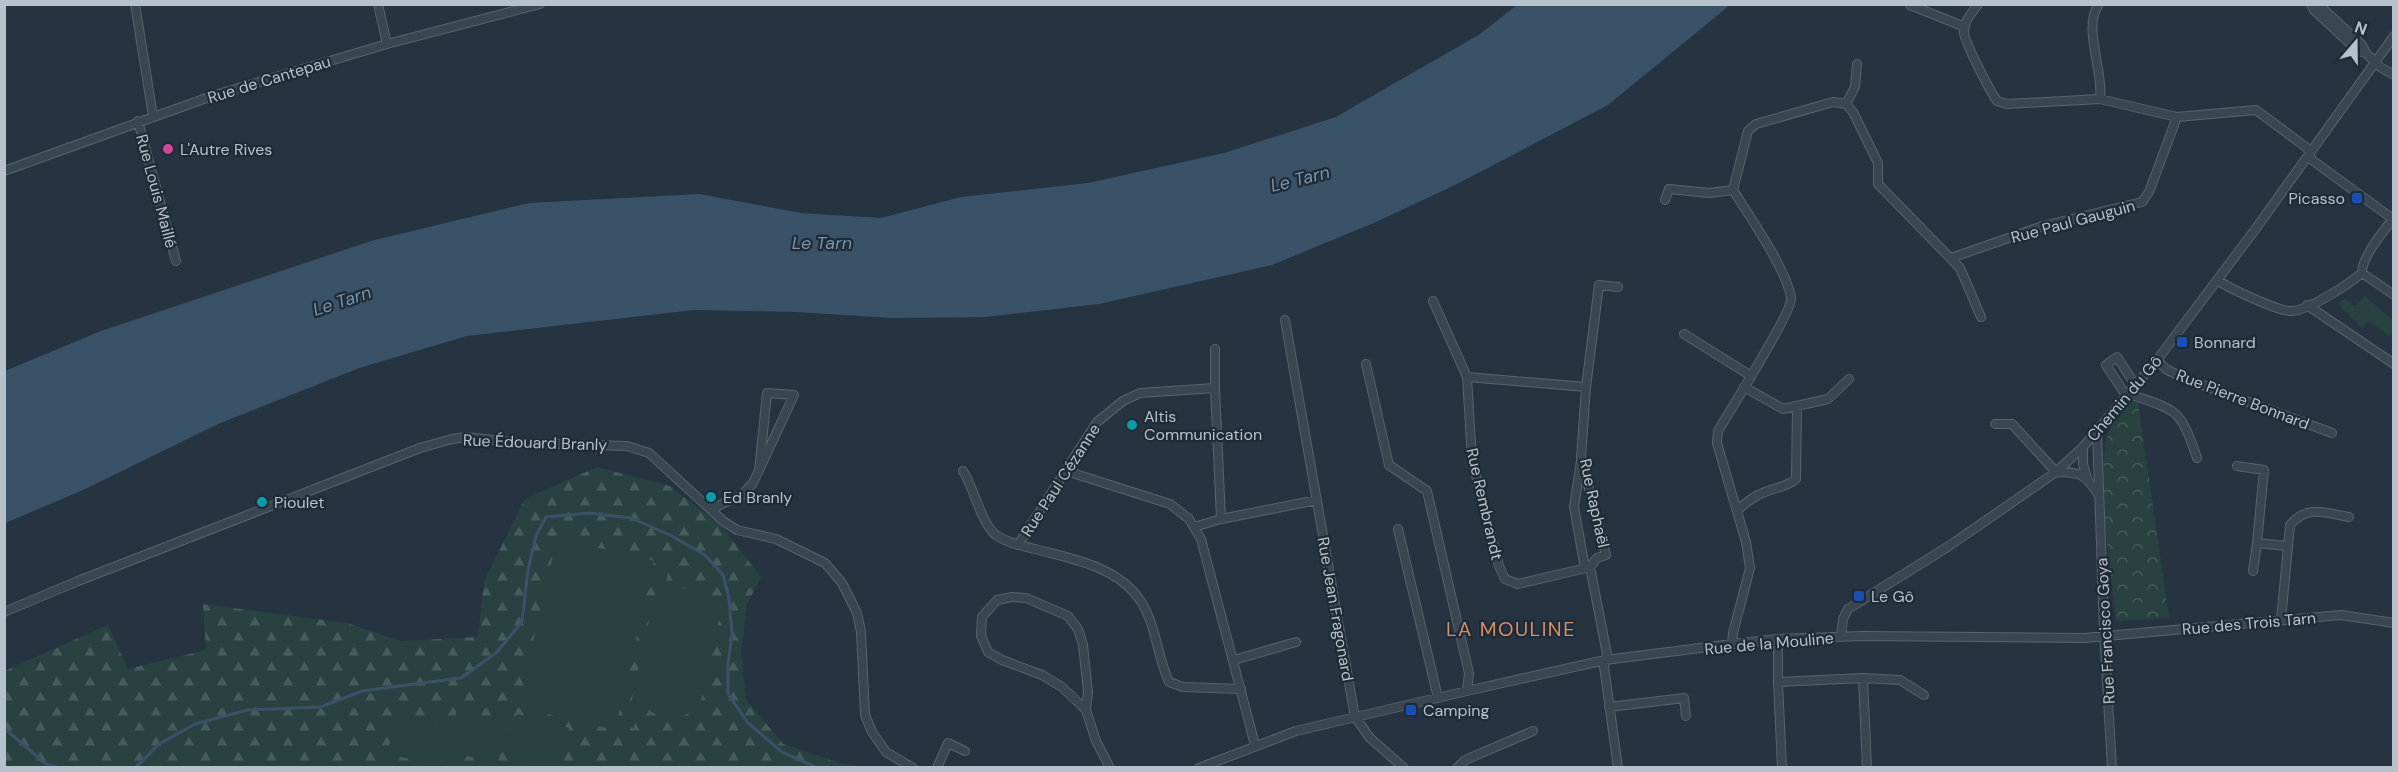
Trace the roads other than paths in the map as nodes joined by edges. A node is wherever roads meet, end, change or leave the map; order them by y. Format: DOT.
graph roads {
  1 [pos="135,4"];
  2 [pos="378,4"];
  3 [pos="540,4"];
  4 [pos="1978,4"];
  5 [pos="2099,4"];
  6 [pos="1910,5"];
  7 [pos="2312,5"];
  8 [pos="1965,27"];
  9 [pos="2394,36"];
  10 [pos="387,44"];
  11 [pos="2375,62"];
  12 [pos="1857,64"];
  13 [pos="2394,75"];
  14 [pos="2100,99"];
  15 [pos="1846,104"];
  16 [pos="153,116"];
  17 [pos="2177,117"];
  18 [pos="138,121"];
  19 [pos="2309,154"];
  20 [pos="4,171"];
  21 [pos="1733,190"];
  22 [pos="1665,200"];
  23 [pos="2393,218"];
  24 [pos="1951,258"];
  25 [pos="176,261"];
  26 [pos="2362,273"];
  27 [pos="2217,280"];
  28 [pos="1618,287"];
  29 [pos="2394,295"];
  30 [pos="1433,301"];
  31 [pos="2307,305"];
  32 [pos="1981,317"];
  33 [pos="1285,320"];
  34 [pos="1684,334"];
  35 [pos="1215,349"];
  36 [pos="2157,360"];
  37 [pos="2394,363"];
  38 [pos="1366,364"];
  39 [pos="1751,376"];
  40 [pos="1467,377"];
  41 [pos="1849,379"];
  42 [pos="2136,386"];
  43 [pos="1586,387"];
  44 [pos="1744,387"];
  45 [pos="1215,388"];
  46 [pos="2128,396"];
  47 [pos="1797,406"];
  48 [pos="1995,424"];
  49 [pos="2097,431"];
  50 [pos="2332,433"];
  51 [pos="2083,447"];
  52 [pos="1581,458"];
  53 [pos="2197,458"];
  54 [pos="2237,466"];
  55 [pos="759,471"];
  56 [pos="963,471"];
  57 [pos="1066,471"];
  58 [pos="2055,472"];
  59 [pos="2087,478"];
  60 [pos="2098,494"];
  61 [pos="1317,500"];
  62 [pos="711,509"];
  63 [pos="1737,511"];
  64 [pos="2349,517"];
  65 [pos="1221,519"];
  66 [pos="1194,527"];
  67 [pos="1398,528"];
  68 [pos="2257,543"];
  69 [pos="1018,545"];
  70 [pos="2287,546"];
  71 [pos="1588,567"];
  72 [pos="2253,570"];
  73 [pos="4,612"];
  74 [pos="2281,620"];
  75 [pos="2394,623"];
  76 [pos="1841,636"];
  77 [pos="2104,637"];
  78 [pos="1778,639"];
  79 [pos="1296,642"];
  80 [pos="1732,644"];
  81 [pos="1234,660"];
  82 [pos="1605,660"];
  83 [pos="1863,678"];
  84 [pos="1778,682"];
  85 [pos="1241,689"];
  86 [pos="1467,691"];
  87 [pos="1924,695"];
  88 [pos="1438,698"];
  89 [pos="1609,706"];
  90 [pos="1086,710"];
  91 [pos="1686,716"];
  92 [pos="1355,717"];
  93 [pos="1533,731"];
  94 [pos="1255,745"];
  95 [pos="965,751"];
  96 [pos="913,768"];
  97 [pos="937,768"];
  98 [pos="1110,768"];
  99 [pos="1199,768"];
  100 [pos="1404,768"];
  101 [pos="1457,768"];
  102 [pos="1618,768"];
  103 [pos="1782,768"];
  104 [pos="1867,768"];
  105 [pos="2112,768"];
  1 -- 16 [label="street"];
  2 -- 10 [label="street"];
  3 -- 10 [label="street, Rue de Cantepau"];
  4 -- 8 [label="street"];
  5 -- 14 [label="street"];
  6 -- 8 [label="street"];
  7 -- 11 [label="street"];
  8 -- 14 [label="street"];
  9 -- 11 [label="street, Chemin du Gô"];
  10 -- 16 [label="street, Rue de Cantepau"];
  11 -- 13 [label="street"];
  11 -- 19 [label="street, Chemin du Gô"];
  12 -- 15 [label="street"];
  14 -- 17 [label="street"];
  15 -- 21 [label="street"];
  15 -- 24 [label="street"];
  16 -- 18 [label="street, Rue de Cantepau"];
  17 -- 19 [label="street"];
  17 -- 24 [label="street, Rue Paul Gauguin"];
  18 -- 20 [label="street, Rue de Cantepau"];
  18 -- 25 [label="street, Rue Louis Maillé"];
  19 -- 23 [label="street"];
  19 -- 27 [label="street, Chemin du Gô"];
  21 -- 22 [label="street"];
  21 -- 39 [label="street"];
  23 -- 26 [label="street"];
  24 -- 32 [label="street"];
  26 -- 29 [label="street"];
  26 -- 31 [label="street"];
  27 -- 31 [label="street"];
  27 -- 36 [label="street, Chemin du Gô"];
  28 -- 43 [label="street, Rue Raphaël"];
  30 -- 40 [label="street, Rue Rembrandt"];
  31 -- 37 [label="street"];
  33 -- 61 [label="street, Rue Jean Fragonard"];
  34 -- 39 [label="street"];
  35 -- 45 [label="street"];
  36 -- 42 [label="street, Chemin du Gô"];
  36 -- 50 [label="street, Rue Pierre Bonnard"];
  38 -- 86 [label="street"];
  39 -- 44 [label="street"];
  40 -- 43 [label="street"];
  40 -- 71 [label="street, Rue Rembrandt"];
  41 -- 47 [label="street"];
  42 -- 46 [label="street, Chemin du Gô"];
  42 -- 46 [label="street"];
  43 -- 52 [label="street, Rue Raphaël"];
  44 -- 47 [label="street"];
  44 -- 63 [label="street"];
  45 -- 57 [label="street, Rue Paul Cézanne"];
  45 -- 65 [label="street"];
  46 -- 49 [label="street, Chemin du Gô"];
  46 -- 53 [label="street"];
  47 -- 63 [label="street"];
  48 -- 58 [label="street"];
  49 -- 51 [label="street, Chemin du Gô"];
  49 -- 60 [label="street, Rue Francisco Goya"];
  51 -- 58 [label="street, Chemin du Gô"];
  51 -- 59 [label="street"];
  52 -- 71 [label="street"];
  52 -- 71 [label="street, Rue Raphaël"];
  54 -- 68 [label="street"];
  55 -- 55 [label="street"];
  55 -- 62 [label="street"];
  56 -- 69 [label="street"];
  57 -- 66 [label="street"];
  57 -- 69 [label="street, Rue Paul Cézanne"];
  58 -- 59 [label="street"];
  58 -- 76 [label="street, Chemin du Gô"];
  59 -- 60 [label="street"];
  60 -- 77 [label="street, Rue Francisco Goya"];
  61 -- 65 [label="street"];
  61 -- 92 [label="street, Rue Jean Fragonard"];
  62 -- 73 [label="street, Rue Édouard Branly"];
  62 -- 96 [label="street, Rue Édouard Branly"];
  63 -- 80 [label="street"];
  64 -- 70 [label="street"];
  65 -- 66 [label="street"];
  66 -- 81 [label="street"];
  67 -- 88 [label="street"];
  68 -- 70 [label="street"];
  68 -- 72 [label="street"];
  69 -- 85 [label="street, Rue Paul Cézanne"];
  70 -- 74 [label="street"];
  71 -- 82 [label="street, Rue Raphaël"];
  74 -- 75 [label="street, Rue des Trois Tarn"];
  74 -- 77 [label="street, Rue des Trois Tarn"];
  76 -- 77 [label="street, Rue de la Mouline"];
  76 -- 78 [label="street, Rue de la Mouline"];
  77 -- 105 [label="street, Rue Francisco Goya"];
  78 -- 80 [label="street, Rue de la Mouline"];
  78 -- 84 [label="street"];
  79 -- 81 [label="street"];
  80 -- 82 [label="street, Rue de la Mouline"];
  81 -- 85 [label="street"];
  82 -- 86 [label="street, Rue de la Mouline"];
  82 -- 89 [label="street, Rue Raphaël"];
  83 -- 84 [label="street"];
  83 -- 87 [label="street"];
  83 -- 104 [label="street"];
  84 -- 103 [label="street"];
  85 -- 94 [label="street"];
  86 -- 88 [label="street, Rue de la Mouline"];
  88 -- 92 [label="street, Rue de la Mouline"];
  89 -- 91 [label="street"];
  89 -- 102 [label="street, Rue Raphaël"];
  90 -- 90 [label="street"];
  90 -- 98 [label="street"];
  92 -- 94 [label="street, Rue de la Mouline"];
  92 -- 100 [label="street"];
  93 -- 101 [label="street"];
  94 -- 99 [label="street, Rue de la Mouline"];
  95 -- 97 [label="street"];
}
